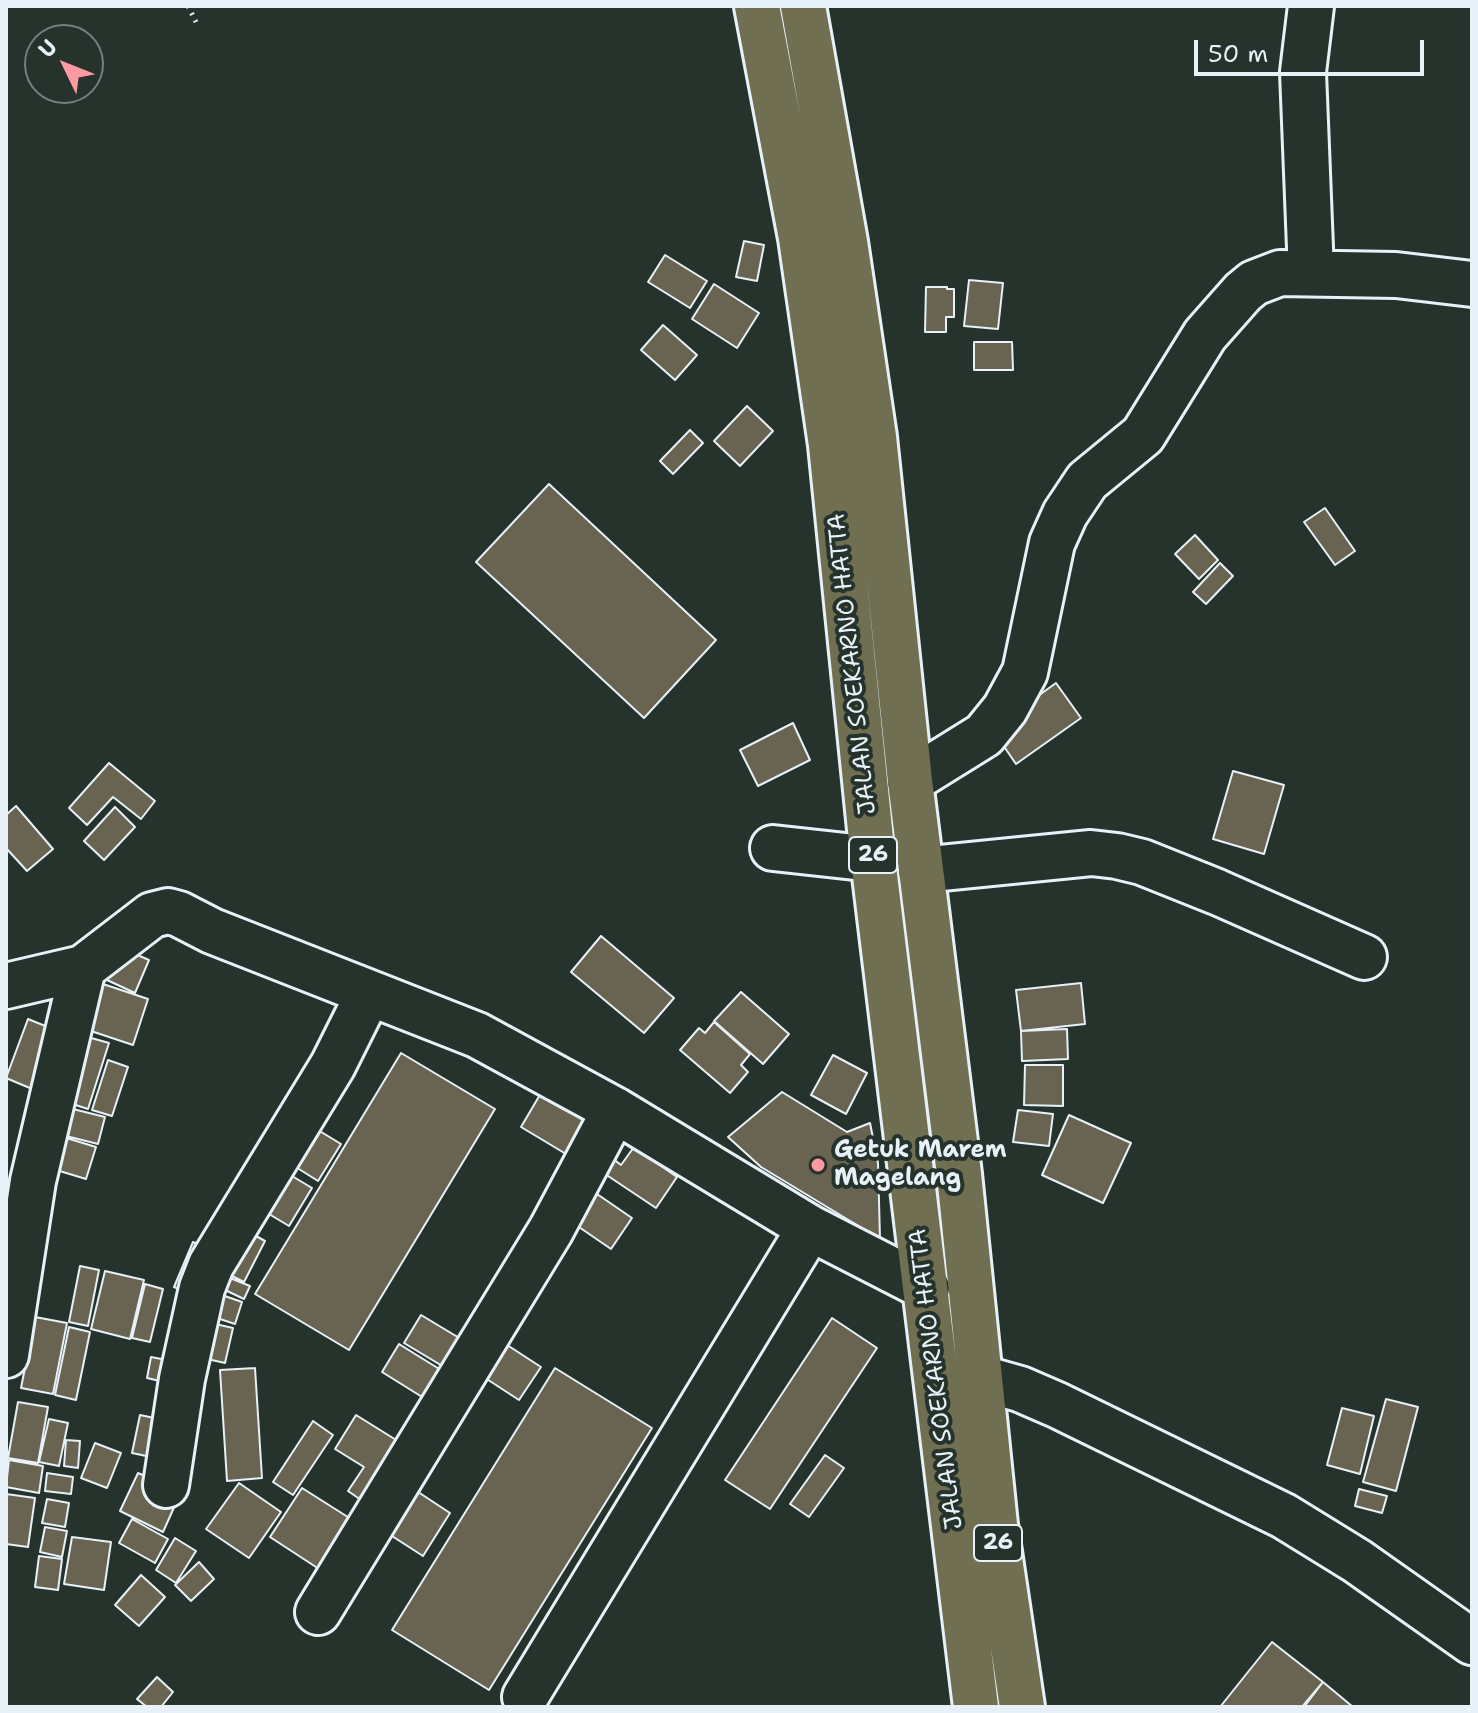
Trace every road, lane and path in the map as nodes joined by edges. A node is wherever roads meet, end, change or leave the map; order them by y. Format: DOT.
graph roads {
  1 [pos="188,6"];
  2 [pos="757,6"];
  3 [pos="803,6"];
  4 [pos="1311,6"];
  5 [pos="196,22"];
  6 [pos="1311,273"];
  7 [pos="1472,284"];
  8 [pos="910,781"];
  9 [pos="773,848"];
  10 [pos="873,859"];
  11 [pos="921,870"];
  12 [pos="1364,957"];
  13 [pos="83,968"];
  14 [pos="6,986"];
  15 [pos="369,993"];
  16 [pos="615,1110"];
  17 [pos="810,1228"];
  18 [pos="927,1288"];
  19 [pos="6,1355"];
  20 [pos="981,1378"];
  21 [pos="166,1485"];
  22 [pos="318,1612"];
  23 [pos="1472,1642"];
  24 [pos="525,1697"];
  25 [pos="974,1705"];
  26 [pos="1022,1707"];
  1 -- 5 [label="path"];
  2 -- 10 [label="highway, JALAN SOEKARNO HATTA / 26"];
  3 -- 8 [label="highway, JALAN SOEKARNO HATTA / 26"];
  4 -- 6 [label="street"];
  6 -- 7 [label="street"];
  6 -- 8 [label="street"];
  8 -- 11 [label="highway, JALAN SOEKARNO HATTA / 26"];
  9 -- 10 [label="street"];
  10 -- 18 [label="highway, JALAN SOEKARNO HATTA / 26"];
  11 -- 12 [label="street"];
  11 -- 20 [label="highway, JALAN SOEKARNO HATTA / 26"];
  13 -- 14 [label="street"];
  13 -- 15 [label="street"];
  13 -- 19 [label="street"];
  15 -- 16 [label="street"];
  15 -- 21 [label="street"];
  16 -- 17 [label="street"];
  16 -- 22 [label="street"];
  17 -- 18 [label="street"];
  17 -- 24 [label="street"];
  18 -- 25 [label="highway, JALAN SOEKARNO HATTA / 26"];
  20 -- 23 [label="street"];
  20 -- 26 [label="highway, JALAN SOEKARNO HATTA / 26"];
}
